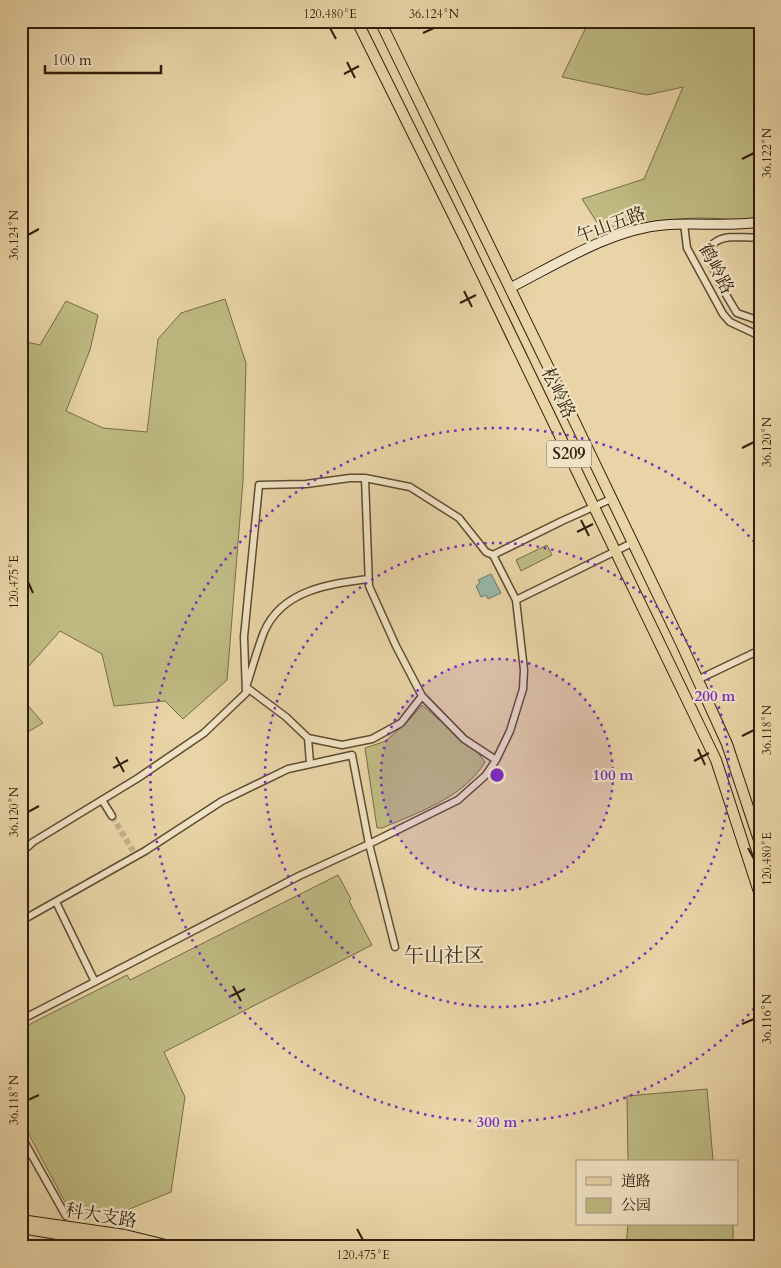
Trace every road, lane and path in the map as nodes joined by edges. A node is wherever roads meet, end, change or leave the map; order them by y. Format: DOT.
graph roads {
  1 [pos="356,21"];
  2 [pos="380,21"];
  3 [pos="760,222"];
  4 [pos="684,224"];
  5 [pos="760,237"];
  6 [pos="510,288"];
  7 [pos="760,321"];
  8 [pos="760,336"];
  9 [pos="365,478"];
  10 [pos="611,499"];
  11 [pos="595,506"];
  12 [pos="632,543"];
  13 [pos="615,551"];
  14 [pos="493,555"];
  15 [pos="368,579"];
  16 [pos="516,600"];
  17 [pos="760,650"];
  18 [pos="698,680"];
  19 [pos="246,687"];
  20 [pos="422,696"];
  21 [pos="308,738"];
  22 [pos="496,760"];
  23 [pos="310,763"];
  24 [pos="102,800"];
  25 [pos="112,816"];
  26 [pos="760,843"];
  27 [pos="369,844"];
  28 [pos="21,853"];
  29 [pos="760,895"];
  30 [pos="56,902"];
  31 [pos="21,921"];
  32 [pos="395,947"];
  33 [pos="95,982"];
  34 [pos="21,1020"];
  35 [pos="21,1136"];
  36 [pos="66,1216"];
  37 [pos="21,1220"];
  38 [pos="21,1228"];
  39 [pos="137,1247"];
  40 [pos="174,1247"];
  1 -- 11 [label="main road, 松岭路 / S209"];
  2 -- 6 [label="main road, 松岭路 / S209"];
  3 -- 4 [label="street, 午山五路"];
  4 -- 6 [label="street, 午山五路"];
  4 -- 8 [label="street, 鹤岭路"];
  5 -- 7 [label="street"];
  6 -- 10 [label="main road, 松岭路 / S209"];
  9 -- 14 [label="street"];
  9 -- 15 [label="street"];
  9 -- 19 [label="street"];
  10 -- 11 [label="street"];
  10 -- 12 [label="main road, 松岭路 / S209"];
  11 -- 13 [label="main road, 松岭路 / S209"];
  11 -- 14 [label="street"];
  12 -- 13 [label="street"];
  12 -- 18 [label="main road, 松岭路 / S209"];
  13 -- 16 [label="street"];
  13 -- 29 [label="main road, 松岭路 / S209"];
  14 -- 16 [label="street"];
  15 -- 19 [label="street"];
  15 -- 20 [label="street"];
  16 -- 22 [label="street"];
  17 -- 18 [label="street"];
  18 -- 26 [label="main road, 松岭路 / S209"];
  19 -- 21 [label="street"];
  19 -- 24 [label="street"];
  20 -- 21 [label="street"];
  20 -- 22 [label="street"];
  21 -- 23 [label="street"];
  22 -- 27 [label="street"];
  23 -- 27 [label="street"];
  23 -- 30 [label="street"];
  24 -- 25 [label="street"];
  24 -- 28 [label="street"];
  27 -- 32 [label="street"];
  27 -- 33 [label="street"];
  30 -- 31 [label="street"];
  30 -- 33 [label="street"];
  33 -- 34 [label="street"];
  35 -- 36 [label="street"];
  37 -- 40 [label="main road, 科大支路"];
  38 -- 39 [label="main road, 科大支路"];
}
